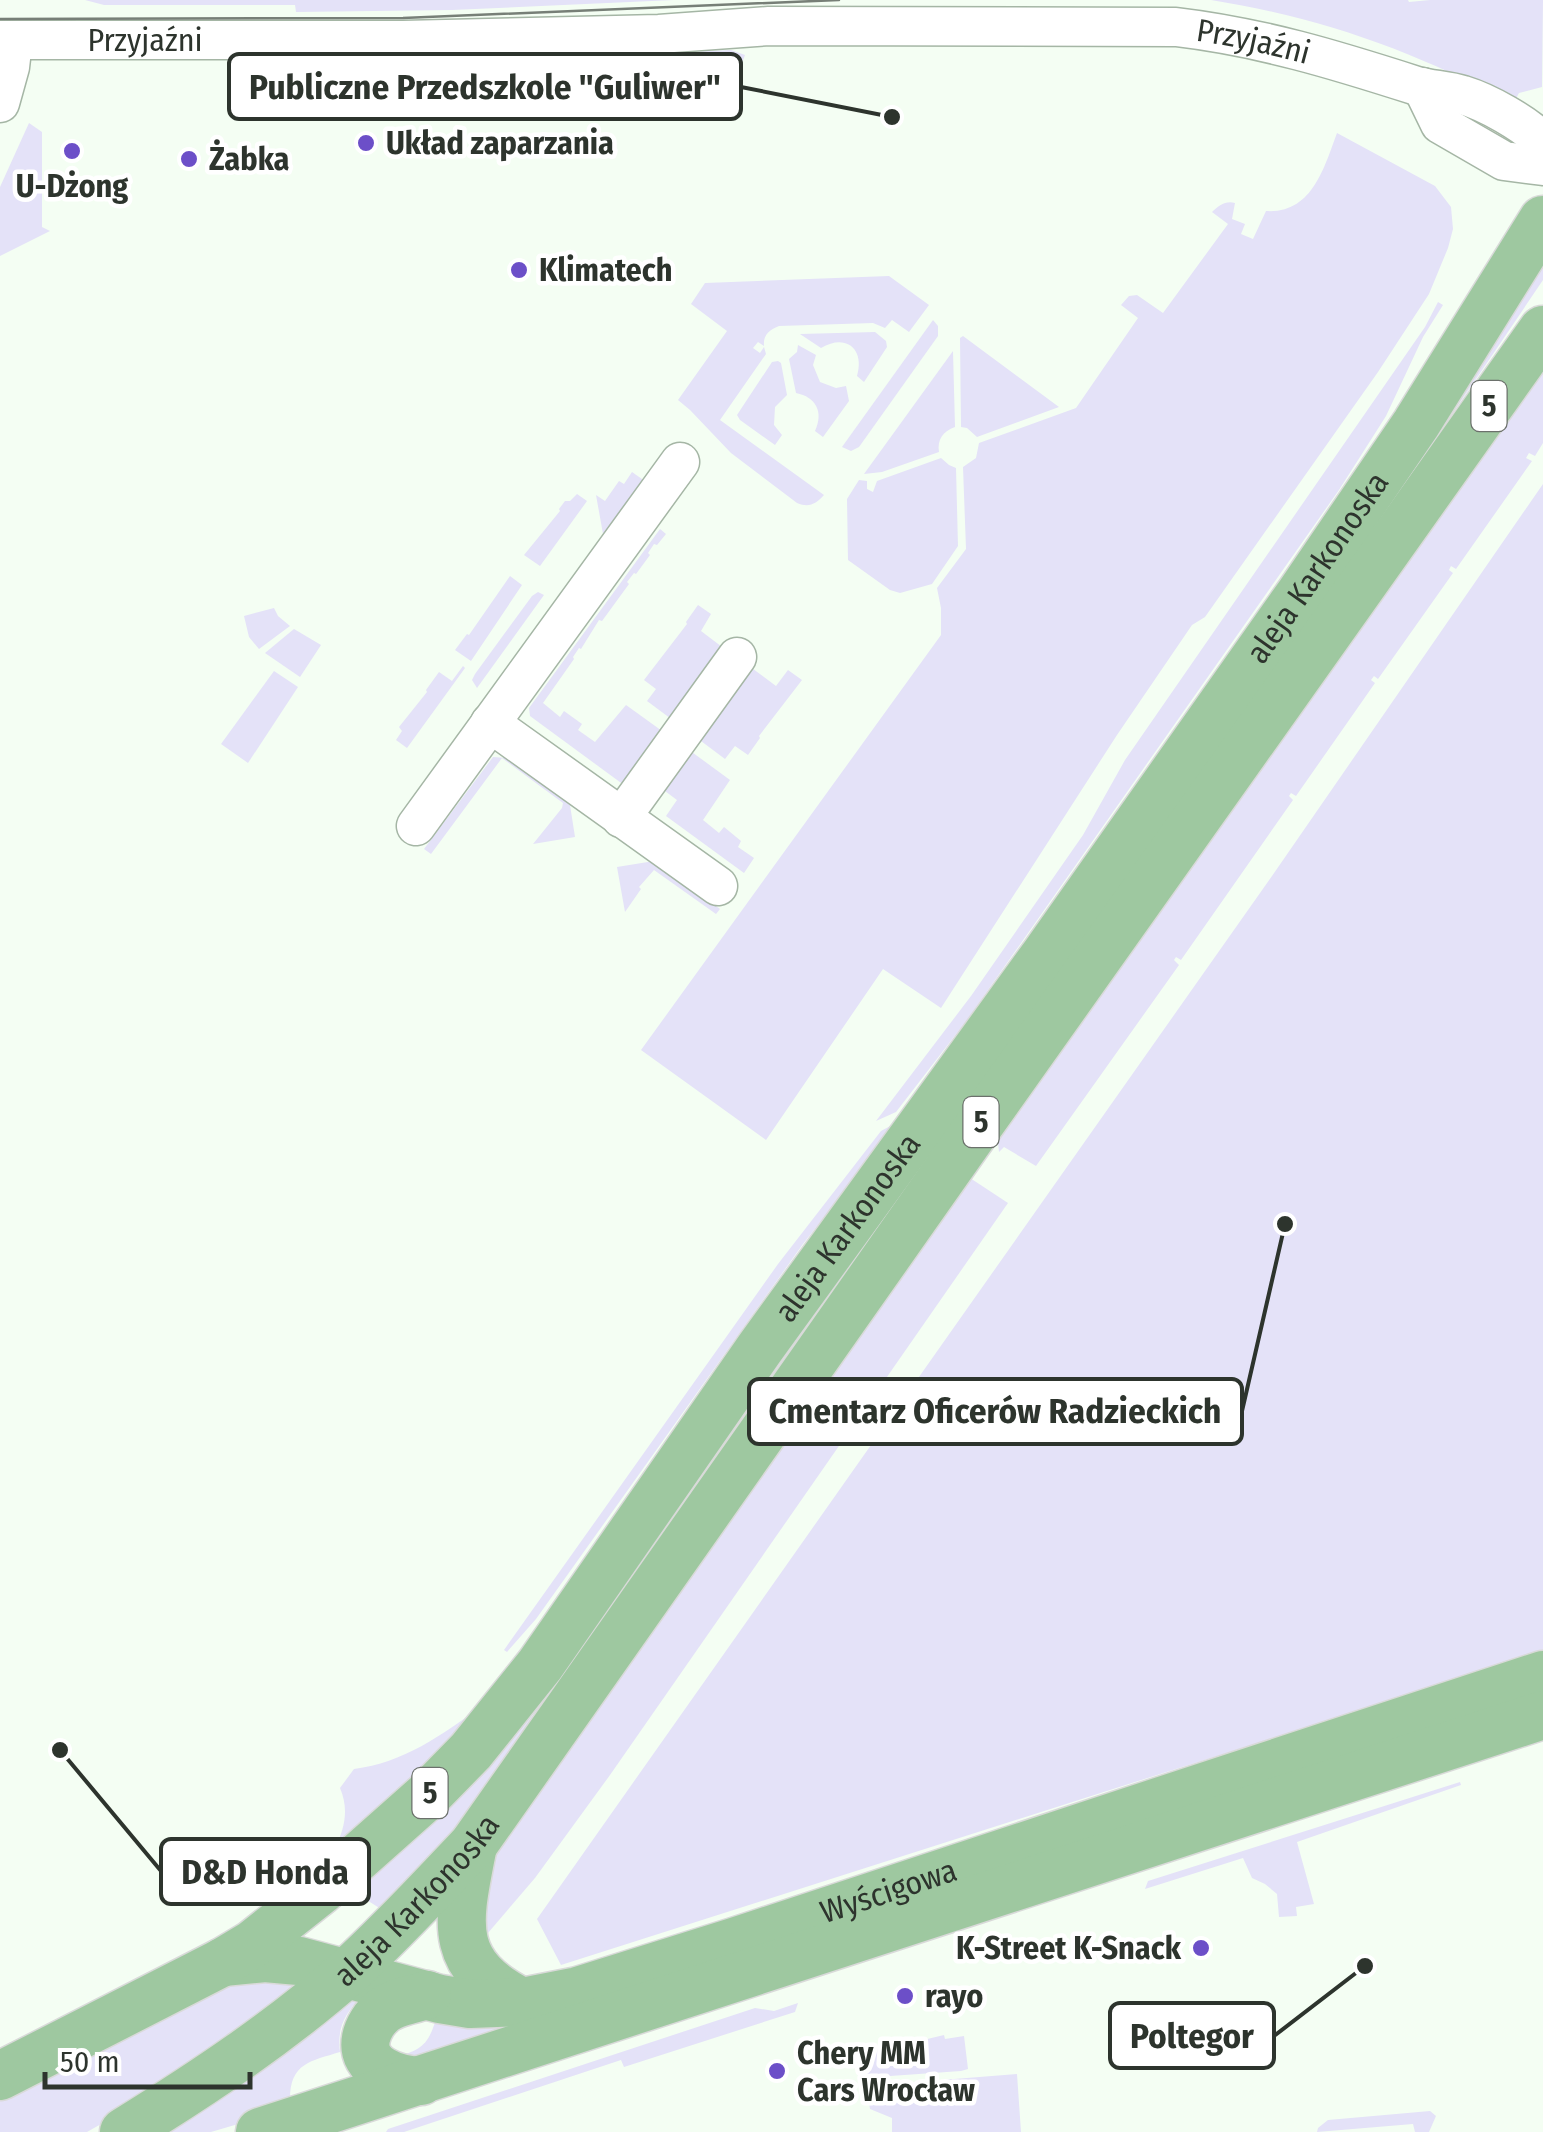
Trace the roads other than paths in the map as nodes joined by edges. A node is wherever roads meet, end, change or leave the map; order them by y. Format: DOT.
graph roads {
  1 [pos="6,41"];
  2 [pos="1422,88"];
  3 [pos="0,103"];
  4 [pos="1543,141"];
  5 [pos="1543,166"];
  6 [pos="1543,220"];
  7 [pos="1543,330"];
  8 [pos="680,462"];
  9 [pos="737,657"];
  10 [pos="490,722"];
  11 [pos="622,818"];
  12 [pos="416,826"];
  13 [pos="718,886"];
  14 [pos="1543,1675"];
  15 [pos="1543,1716"];
  16 [pos="473,1846"];
  17 [pos="222,1962"];
  18 [pos="346,1973"];
  19 [pos="427,1995"];
  20 [pos="522,2002"];
  21 [pos="0,2076"];
  22 [pos="420,2081"];
  23 [pos="124,2132"];
  24 [pos="260,2132"];
  1 -- 2 [label="street, Przyjaźni"];
  1 -- 3 [label="street"];
  2 -- 4 [label="street, Przyjaźni"];
  2 -- 5 [label="street"];
  6 -- 17 [label="main road, aleja Karkonoska / 5"];
  7 -- 16 [label="main road, aleja Karkonoska / 5"];
  8 -- 10 [label="street"];
  9 -- 11 [label="street"];
  10 -- 11 [label="street"];
  10 -- 12 [label="street"];
  11 -- 13 [label="street"];
  14 -- 20 [label="main road, Wyścigowa"];
  15 -- 22 [label="main road, Wyścigowa"];
  16 -- 18 [label="main road, aleja Karkonoska / 5"];
  16 -- 20 [label="main road"];
  17 -- 18 [label="main road, Wyścigowa"];
  17 -- 21 [label="main road, aleja Karkonoska / 5"];
  18 -- 19 [label="main road, Wyścigowa"];
  18 -- 23 [label="main road, aleja Karkonoska / 5"];
  19 -- 20 [label="main road, Wyścigowa"];
  19 -- 22 [label="main road"];
  22 -- 24 [label="main road, Wyścigowa"];
}
